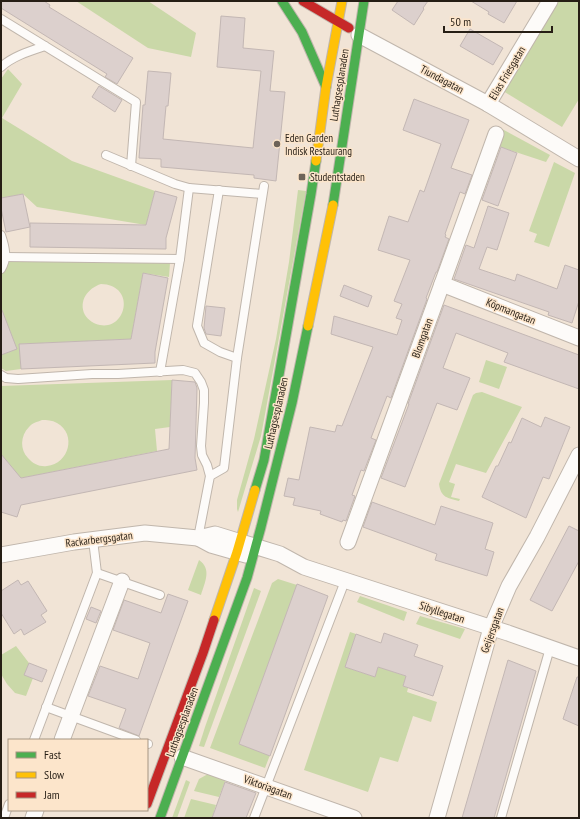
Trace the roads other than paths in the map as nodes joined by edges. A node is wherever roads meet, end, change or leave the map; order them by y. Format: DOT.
graph roads {
  1 [pos="282,1"];
  2 [pos="303,1"];
  3 [pos="342,1"];
  4 [pos="364,1"];
  5 [pos="550,1"];
  6 [pos="1,19"];
  7 [pos="338,22"];
  8 [pos="359,35"];
  9 [pos="45,46"];
  10 [pos="1,67"];
  11 [pos="326,87"];
  12 [pos="488,104"];
  13 [pos="496,134"];
  14 [pos="106,155"];
  15 [pos="579,159"];
  16 [pos="131,166"];
  17 [pos="189,188"];
  18 [pos="219,190"];
  19 [pos="1,235"];
  20 [pos="5,257"];
  21 [pos="180,259"];
  22 [pos="1,269"];
  23 [pos="442,284"];
  24 [pos="579,338"];
  25 [pos="237,358"];
  26 [pos="160,372"];
  27 [pos="1,375"];
  28 [pos="579,455"];
  29 [pos="210,476"];
  30 [pos="198,538"];
  31 [pos="92,540"];
  32 [pos="348,542"];
  33 [pos="238,547"];
  34 [pos="255,552"];
  35 [pos="1,555"];
  36 [pos="97,573"];
  37 [pos="345,580"];
  38 [pos="122,581"];
  39 [pos="160,595"];
  40 [pos="491,628"];
  41 [pos="550,648"];
  42 [pos="579,658"];
  43 [pos="46,707"];
  44 [pos="71,716"];
  45 [pos="34,739"];
  46 [pos="62,739"];
  47 [pos="133,739"];
  48 [pos="182,757"];
  49 [pos="266,786"];
  50 [pos="148,801"];
  51 [pos="8,807"];
  52 [pos="4,818"];
  53 [pos="160,818"];
  54 [pos="254,818"];
  55 [pos="354,818"];
  56 [pos="437,818"];
  57 [pos="501,818"];
  1 -- 11 [label="main road"];
  2 -- 7 [label="main road, Tiundagatan"];
  3 -- 7 [label="main road, Luthagsesplanaden"];
  4 -- 8 [label="main road, Luthagsesplanaden"];
  5 -- 12 [label="street, Elias Friesgatan"];
  6 -- 9 [label="lane"];
  7 -- 8 [label="main road, Tiundagatan"];
  7 -- 11 [label="main road, Luthagsesplanaden"];
  8 -- 12 [label="street, Tiundagatan"];
  8 -- 34 [label="main road, Luthagsesplanaden"];
  9 -- 10 [label="lane"];
  9 -- 16 [label="lane"];
  11 -- 33 [label="main road, Luthagsesplanaden"];
  12 -- 15 [label="street, Tiundagatan"];
  13 -- 23 [label="street, Blomgatan"];
  14 -- 16 [label="lane"];
  16 -- 17 [label="lane"];
  17 -- 18 [label="lane"];
  17 -- 21 [label="lane"];
  18 -- 25 [label="lane"];
  18 -- 25 [label="lane"];
  19 -- 20 [label="lane"];
  20 -- 21 [label="lane"];
  20 -- 22 [label="lane"];
  21 -- 26 [label="lane"];
  23 -- 24 [label="street, Köpmangatan"];
  23 -- 32 [label="street, Blomgatan"];
  25 -- 29 [label="lane"];
  26 -- 27 [label="lane"];
  26 -- 29 [label="lane"];
  28 -- 40 [label="street, Geijersgatan"];
  29 -- 30 [label="lane"];
  30 -- 31 [label="street, Rackarbergsgatan"];
  30 -- 33 [label="street, Rackarbergsgatan"];
  31 -- 35 [label="street, Rackarbergsgatan"];
  31 -- 36 [label="lane"];
  33 -- 34 [label="street, Rackarbergsgatan"];
  33 -- 50 [label="main road, Luthagsesplanaden"];
  34 -- 37 [label="street, Sibyllegatan"];
  34 -- 48 [label="main road, Luthagsesplanaden"];
  36 -- 38 [label="lane"];
  36 -- 43 [label="lane"];
  37 -- 40 [label="street, Sibyllegatan"];
  37 -- 49 [label="lane"];
  38 -- 39 [label="lane"];
  38 -- 44 [label="street"];
  40 -- 41 [label="street, Sibyllegatan"];
  40 -- 56 [label="street, Geijersgatan"];
  41 -- 42 [label="street, Sibyllegatan"];
  41 -- 57 [label="lane"];
  43 -- 44 [label="lane"];
  43 -- 45 [label="lane"];
  44 -- 46 [label="street"];
  44 -- 47 [label="lane"];
  48 -- 49 [label="street, Viktoriagatan"];
  48 -- 53 [label="main road, Luthagsesplanaden"];
  49 -- 54 [label="lane"];
  49 -- 55 [label="street, Viktoriagatan"];
  51 -- 52 [label="lane"];
}
